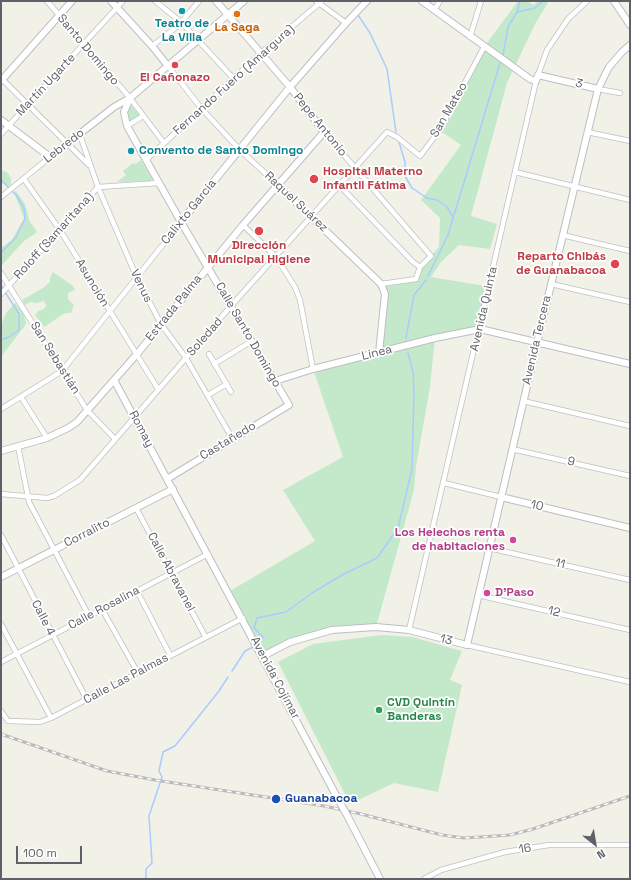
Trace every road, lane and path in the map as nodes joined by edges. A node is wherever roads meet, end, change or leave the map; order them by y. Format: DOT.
graph roads {
  1 [pos="47,1"];
  2 [pos="72,1"];
  3 [pos="111,1"];
  4 [pos="124,1"];
  5 [pos="155,1"];
  6 [pos="199,1"];
  7 [pos="216,1"];
  8 [pos="244,1"];
  9 [pos="367,1"];
  10 [pos="422,1"];
  11 [pos="440,1"];
  12 [pos="481,1"];
  13 [pos="587,1"];
  14 [pos="614,1"];
  15 [pos="319,2"];
  16 [pos="118,8"];
  17 [pos="434,10"];
  18 [pos="228,14"];
  19 [pos="59,16"];
  20 [pos="181,22"];
  21 [pos="346,23"];
  22 [pos="630,25"];
  23 [pos="470,37"];
  24 [pos="198,39"];
  25 [pos="84,44"];
  26 [pos="630,45"];
  27 [pos="152,46"];
  28 [pos="484,47"];
  29 [pos="261,52"];
  30 [pos="168,66"];
  31 [pos="233,78"];
  32 [pos="537,78"];
  33 [pos="1,79"];
  34 [pos="290,87"];
  35 [pos="598,89"];
  36 [pos="620,93"];
  37 [pos="130,98"];
  38 [pos="27,105"];
  39 [pos="114,107"];
  40 [pos="201,108"];
  41 [pos="143,116"];
  42 [pos="125,118"];
  43 [pos="1,120"];
  44 [pos="8,126"];
  45 [pos="127,126"];
  46 [pos="324,132"];
  47 [pos="387,132"];
  48 [pos="587,132"];
  49 [pos="1,134"];
  50 [pos="80,134"];
  51 [pos="630,141"];
  52 [pos="164,143"];
  53 [pos="68,144"];
  54 [pos="240,150"];
  55 [pos="50,157"];
  56 [pos="146,160"];
  57 [pos="91,167"];
  58 [pos="356,168"];
  59 [pos="515,172"];
  60 [pos="24,179"];
  61 [pos="159,183"];
  62 [pos="278,185"];
  63 [pos="340,186"];
  64 [pos="98,187"];
  65 [pos="574,187"];
  66 [pos="1,197"];
  67 [pos="630,200"];
  68 [pos="312,217"];
  69 [pos="181,222"];
  70 [pos="242,225"];
  71 [pos="60,230"];
  72 [pos="562,235"];
  73 [pos="630,251"];
  74 [pos="276,257"];
  75 [pos="208,267"];
  76 [pos="420,267"];
  77 [pos="1,273"];
  78 [pos="137,278"];
  79 [pos="381,284"];
  80 [pos="551,284"];
  81 [pos="9,286"];
  82 [pos="1,294"];
  83 [pos="630,302"];
  84 [pos="231,306"];
  85 [pos="110,312"];
  86 [pos="161,324"];
  87 [pos="480,329"];
  88 [pos="252,341"];
  89 [pos="537,343"];
  90 [pos="379,353"];
  91 [pos="137,354"];
  92 [pos="208,354"];
  93 [pos="186,358"];
  94 [pos="214,364"];
  95 [pos="630,364"];
  96 [pos="313,369"];
  97 [pos="62,371"];
  98 [pos="114,380"];
  99 [pos="275,381"];
  100 [pos="227,384"];
  101 [pos="158,390"];
  102 [pos="231,392"];
  103 [pos="208,395"];
  104 [pos="21,397"];
  105 [pos="523,402"];
  106 [pos="289,405"];
  107 [pos="1,409"];
  108 [pos="87,410"];
  109 [pos="134,417"];
  110 [pos="630,426"];
  111 [pos="47,438"];
  112 [pos="232,438"];
  113 [pos="115,439"];
  114 [pos="18,446"];
  115 [pos="512,449"];
  116 [pos="1,451"];
  117 [pos="630,476"];
  118 [pos="167,478"];
  119 [pos="444,484"];
  120 [pos="173,489"];
  121 [pos="1,494"];
  122 [pos="27,497"];
  123 [pos="501,498"];
  124 [pos="136,508"];
  125 [pos="630,528"];
  126 [pos="1,534"];
  127 [pos="489,548"];
  128 [pos="54,550"];
  129 [pos="208,554"];
  130 [pos="18,568"];
  131 [pos="171,573"];
  132 [pos="1,577"];
  133 [pos="630,580"];
  134 [pos="137,590"];
  135 [pos="478,595"];
  136 [pos="102,609"];
  137 [pos="89,616"];
  138 [pos="243,618"];
  139 [pos="1,624"];
  140 [pos="410,630"];
  141 [pos="630,630"];
  142 [pos="52,636"];
  143 [pos="205,636"];
  144 [pos="467,645"];
  145 [pos="17,654"];
  146 [pos="170,655"];
  147 [pos="263,656"];
  148 [pos="1,662"];
  149 [pos="138,673"];
  150 [pos="630,682"];
  151 [pos="87,700"];
  152 [pos="1,711"];
  153 [pos="51,718"];
  154 [pos="630,845"];
  155 [pos="380,879"];
  156 [pos="424,879"];
  1 -- 19 [label="street, Santo Domingo"];
  2 -- 19 [label="street"];
  3 -- 16 [label="street"];
  4 -- 16 [label="street, Martín Ugarte"];
  5 -- 20 [label="street"];
  6 -- 20 [label="street"];
  7 -- 18 [label="street, Pepe Antonio"];
  8 -- 18 [label="street, Lebredo"];
  9 -- 21 [label="street, Calixto García"];
  10 -- 17 [label="street, 3"];
  11 -- 17 [label="street"];
  12 -- 23 [label="street"];
  13 -- 32 [label="street, Avenida Quinta"];
  14 -- 22 [label="street"];
  15 -- 21 [label="street"];
  15 -- 29 [label="street, Fernando Fuero (Amargura)"];
  16 -- 25 [label="street, Martín Ugarte"];
  16 -- 27 [label="street"];
  17 -- 23 [label="street, 3"];
  18 -- 24 [label="street, Lebredo"];
  18 -- 29 [label="street, Pepe Antonio"];
  19 -- 25 [label="street, Santo Domingo"];
  19 -- 33 [label="street"];
  20 -- 24 [label="street"];
  20 -- 27 [label="street"];
  21 -- 34 [label="street, Calixto García"];
  23 -- 28 [label="street, 3"];
  24 -- 30 [label="street, Lebredo"];
  24 -- 31 [label="street"];
  25 -- 37 [label="street, Santo Domingo"];
  25 -- 38 [label="street, Martín Ugarte"];
  26 -- 35 [label="street, Avenida Tercera"];
  27 -- 30 [label="street"];
  28 -- 32 [label="street, 3"];
  28 -- 47 [label="street, San Mateo"];
  29 -- 31 [label="street, Fernando Fuero (Amargura)"];
  29 -- 34 [label="street, Pepe Antonio"];
  30 -- 37 [label="street, Lebredo"];
  30 -- 40 [label="street, Raquel Suárez"];
  31 -- 40 [label="street, Fernando Fuero (Amargura)"];
  32 -- 35 [label="street, 3"];
  32 -- 59 [label="street, Avenida Quinta"];
  33 -- 38 [label="street, Venus"];
  34 -- 46 [label="street, Pepe Antonio"];
  34 -- 54 [label="street, Calixto García"];
  35 -- 36 [label="street, 3"];
  35 -- 48 [label="street, Avenida Tercera"];
  37 -- 39 [label="street, Lebredo"];
  37 -- 41 [label="street, Santo Domingo"];
  37 -- 42 [label="street"];
  38 -- 44 [label="street, Martín Ugarte"];
  38 -- 53 [label="street, Venus"];
  39 -- 42 [label="street"];
  39 -- 50 [label="street, Lebredo"];
  40 -- 52 [label="street, Fernando Fuero (Amargura)"];
  40 -- 54 [label="street, Raquel Suárez"];
  41 -- 45 [label="street"];
  41 -- 52 [label="street, Santo Domingo"];
  42 -- 45 [label="street"];
  43 -- 44 [label="street"];
  44 -- 49 [label="street, Martín Ugarte"];
  44 -- 55 [label="street"];
  45 -- 56 [label="street"];
  46 -- 58 [label="street, Pepe Antonio"];
  46 -- 62 [label="street, Estrada Palma"];
  47 -- 58 [label="street, Soledad"];
  48 -- 51 [label="street"];
  48 -- 65 [label="street, Avenida Tercera"];
  50 -- 53 [label="street, Lebredo"];
  50 -- 57 [label="street, Venus"];
  52 -- 56 [label="street, Fernando Fuero (Amargura)"];
  53 -- 55 [label="street, Lebredo"];
  53 -- 57 [label="street, Venus"];
  54 -- 62 [label="street, Raquel Suárez"];
  54 -- 69 [label="street, Calixto García"];
  55 -- 60 [label="street, Lebredo"];
  56 -- 61 [label="street"];
  57 -- 64 [label="street, Venus"];
  58 -- 63 [label="street, Soledad"];
  58 -- 76 [label="street, Pepe Antonio"];
  59 -- 65 [label="street"];
  59 -- 87 [label="street, Avenida Quinta"];
  60 -- 66 [label="street, Lebredo"];
  60 -- 71 [label="street, Asunción"];
  61 -- 64 [label="street, Roloff (Samaritana)"];
  61 -- 69 [label="street, Calle Santo Domingo"];
  62 -- 68 [label="street, Raquel Suárez"];
  62 -- 70 [label="street, Estrada Palma"];
  63 -- 68 [label="street, Soledad"];
  63 -- 76 [label="street"];
  64 -- 71 [label="street, Roloff (Samaritana)"];
  64 -- 78 [label="street, Venus"];
  65 -- 67 [label="street"];
  65 -- 72 [label="street, Avenida Tercera"];
  68 -- 74 [label="street, Soledad"];
  68 -- 79 [label="street, Raquel Suárez"];
  69 -- 75 [label="street, Calle Santo Domingo"];
  69 -- 78 [label="street, Calixto García"];
  70 -- 74 [label="street"];
  70 -- 75 [label="street, Estrada Palma"];
  71 -- 81 [label="street, Roloff (Samaritana)"];
  71 -- 85 [label="street, Asunción"];
  72 -- 73 [label="street"];
  72 -- 80 [label="street, Avenida Tercera"];
  74 -- 84 [label="street, Soledad"];
  74 -- 96 [label="street"];
  75 -- 84 [label="street, Calle Santo Domingo"];
  75 -- 86 [label="street, Estrada Palma"];
  76 -- 79 [label="street, Pepe Antonio"];
  77 -- 81 [label="street, San Sebastián"];
  78 -- 85 [label="street, Calixto García"];
  78 -- 86 [label="street, Venus"];
  79 -- 90 [label="street"];
  80 -- 83 [label="street"];
  80 -- 89 [label="street, Avenida Tercera"];
  81 -- 82 [label="street, Roloff (Samaritana)"];
  81 -- 97 [label="street, San Sebastián"];
  84 -- 88 [label="street, Calle Santo Domingo"];
  84 -- 93 [label="street, Soledad"];
  85 -- 91 [label="street, Asunción"];
  85 -- 97 [label="street, Calixto García"];
  86 -- 91 [label="street, Estrada Palma"];
  86 -- 93 [label="street, Venus"];
  87 -- 89 [label="street"];
  87 -- 90 [label="street, Línea"];
  87 -- 119 [label="street, Avenida Quinta"];
  88 -- 94 [label="street"];
  88 -- 99 [label="street, Calle Santo Domingo"];
  89 -- 95 [label="street"];
  89 -- 105 [label="street, Avenida Tercera"];
  90 -- 96 [label="street, Línea"];
  91 -- 98 [label="street, Estrada Palma"];
  91 -- 101 [label="street, Asunción"];
  92 -- 94 [label="street"];
  93 -- 101 [label="street, Soledad"];
  93 -- 103 [label="street, Venus"];
  94 -- 100 [label="street"];
  96 -- 99 [label="street, Línea"];
  97 -- 104 [label="street, Calixto García"];
  97 -- 108 [label="street, San Sebastián"];
  98 -- 108 [label="street, Estrada Palma"];
  98 -- 109 [label="street, Romay"];
  99 -- 106 [label="street, Calle Santo Domingo"];
  100 -- 102 [label="street"];
  100 -- 103 [label="street"];
  101 -- 109 [label="street, Soledad"];
  103 -- 112 [label="street, Venus"];
  104 -- 107 [label="street, Calixto García"];
  104 -- 111 [label="street"];
  105 -- 110 [label="street"];
  105 -- 115 [label="street, Avenida Tercera"];
  106 -- 112 [label="street, Castañedo"];
  108 -- 111 [label="street, Estrada Palma"];
  108 -- 113 [label="street, San Sebastián"];
  109 -- 113 [label="street, Soledad"];
  109 -- 118 [label="street, Romay"];
  111 -- 114 [label="street, Estrada Palma"];
  112 -- 118 [label="street, Castañedo"];
  113 -- 122 [label="street, Soledad"];
  114 -- 116 [label="street, Estrada Palma"];
  114 -- 122 [label="street"];
  115 -- 117 [label="street, 9"];
  115 -- 123 [label="street, Avenida Tercera"];
  118 -- 120 [label="street, Avenida Cojímar"];
  119 -- 123 [label="street, 10"];
  119 -- 140 [label="street, Avenida Quinta"];
  120 -- 124 [label="street, Corralito"];
  120 -- 129 [label="street, Avenida Cojímar"];
  121 -- 122 [label="street, Soledad"];
  122 -- 128 [label="street"];
  123 -- 125 [label="street, 10"];
  123 -- 127 [label="street, Avenida Tercera"];
  124 -- 128 [label="street, Corralito"];
  124 -- 131 [label="street, Calle Abravanel"];
  126 -- 130 [label="street, Calle 4"];
  127 -- 133 [label="street, 11"];
  127 -- 135 [label="street, Avenida Tercera"];
  128 -- 130 [label="street, Corralito"];
  128 -- 137 [label="street"];
  129 -- 131 [label="street, Calle Rosalina"];
  129 -- 138 [label="street, Avenida Cojímar"];
  130 -- 132 [label="street, Corralito"];
  130 -- 142 [label="street, Calle 4"];
  131 -- 134 [label="street, Calle Rosalina"];
  131 -- 143 [label="street, Calle Abravanel"];
  134 -- 136 [label="street, Calle Rosalina"];
  134 -- 146 [label="street"];
  135 -- 141 [label="street, 12"];
  135 -- 144 [label="street, Avenida Tercera"];
  136 -- 137 [label="street, Calle Rosalina"];
  136 -- 149 [label="street"];
  137 -- 142 [label="street, Calle Rosalina"];
  138 -- 143 [label="street, Calle Las Palmas"];
  138 -- 147 [label="street, Avenida Cojímar"];
  139 -- 145 [label="street"];
  140 -- 144 [label="street, 13"];
  140 -- 147 [label="street, 13"];
  142 -- 145 [label="street, Calle Rosalina"];
  142 -- 151 [label="street, Calle 4"];
  143 -- 146 [label="street, Calle Las Palmas"];
  144 -- 150 [label="street, 13"];
  145 -- 148 [label="street, Calle Rosalina"];
  145 -- 153 [label="street"];
  146 -- 149 [label="street, Calle Las Palmas"];
  147 -- 155 [label="street, Avenida Cojímar, bridge"];
  149 -- 151 [label="street, Calle Las Palmas"];
  151 -- 153 [label="street, Calle Las Palmas"];
  152 -- 153 [label="street, Calle Las Palmas"];
  154 -- 156 [label="street, 16"];
}
